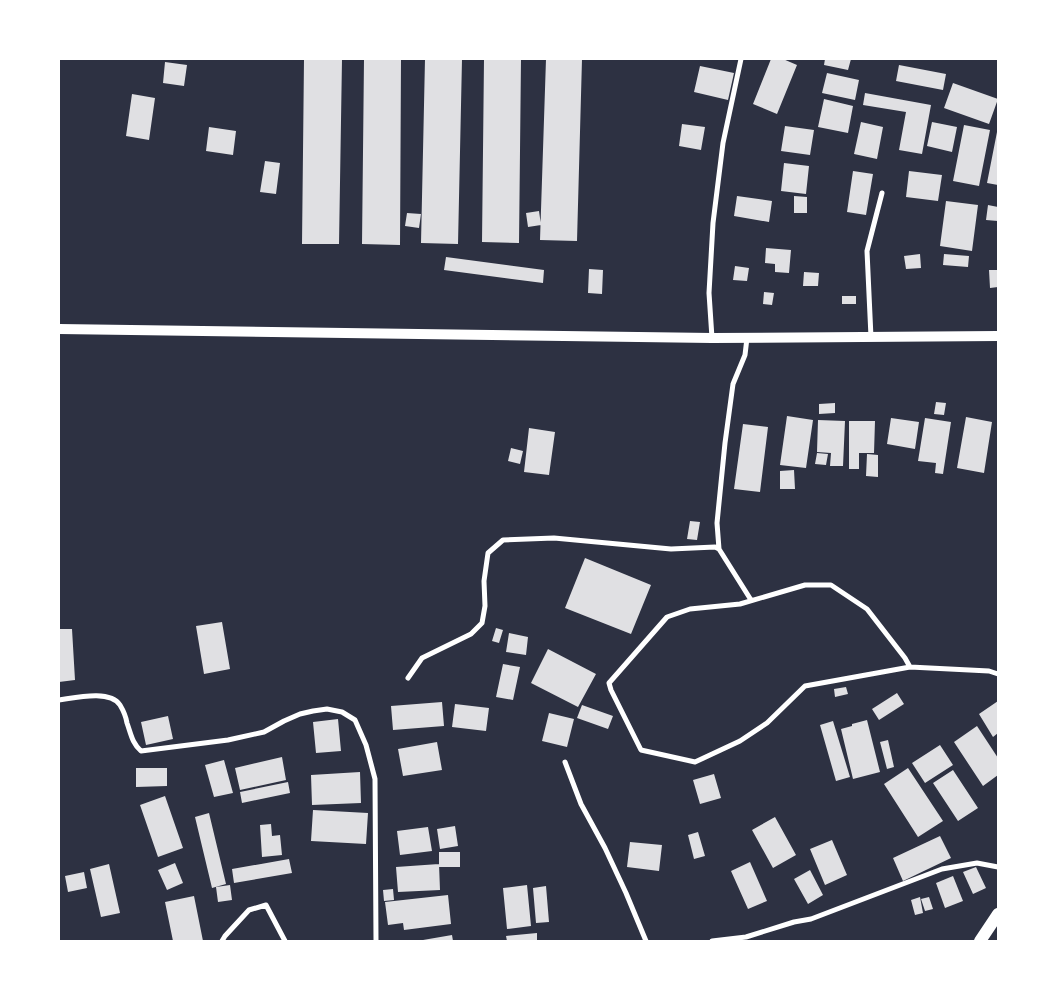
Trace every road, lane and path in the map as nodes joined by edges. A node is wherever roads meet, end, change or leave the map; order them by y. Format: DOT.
graph roads {
  1 [pos="741,59"];
  2 [pos="882,193"];
  3 [pos="59,329"];
  4 [pos="998,336"];
  5 [pos="871,337"];
  6 [pos="712,338"];
  7 [pos="748,338"];
  8 [pos="719,549"];
  9 [pos="751,600"];
  10 [pos="910,667"];
  11 [pos="998,674"];
  12 [pos="408,678"];
  13 [pos="59,700"];
  14 [pos="565,762"];
  15 [pos="998,867"];
  16 [pos="998,914"];
  17 [pos="222,941"];
  18 [pos="285,941"];
  19 [pos="376,941"];
  20 [pos="646,941"];
  21 [pos="712,941"];
  22 [pos="980,941"];
  1 -- 6 [label="street"];
  2 -- 5 [label="street"];
  3 -- 6 [label="main road"];
  4 -- 5 [label="main road"];
  5 -- 7 [label="main road"];
  6 -- 7 [label="main road"];
  7 -- 8 [label="street"];
  8 -- 9 [label="street"];
  8 -- 12 [label="street"];
  9 -- 10 [label="street"];
  9 -- 10 [label="street"];
  10 -- 11 [label="street"];
  13 -- 19 [label="street"];
  14 -- 20 [label="street"];
  15 -- 21 [label="street"];
  16 -- 22 [label="main road"];
  17 -- 18 [label="street"];
}
